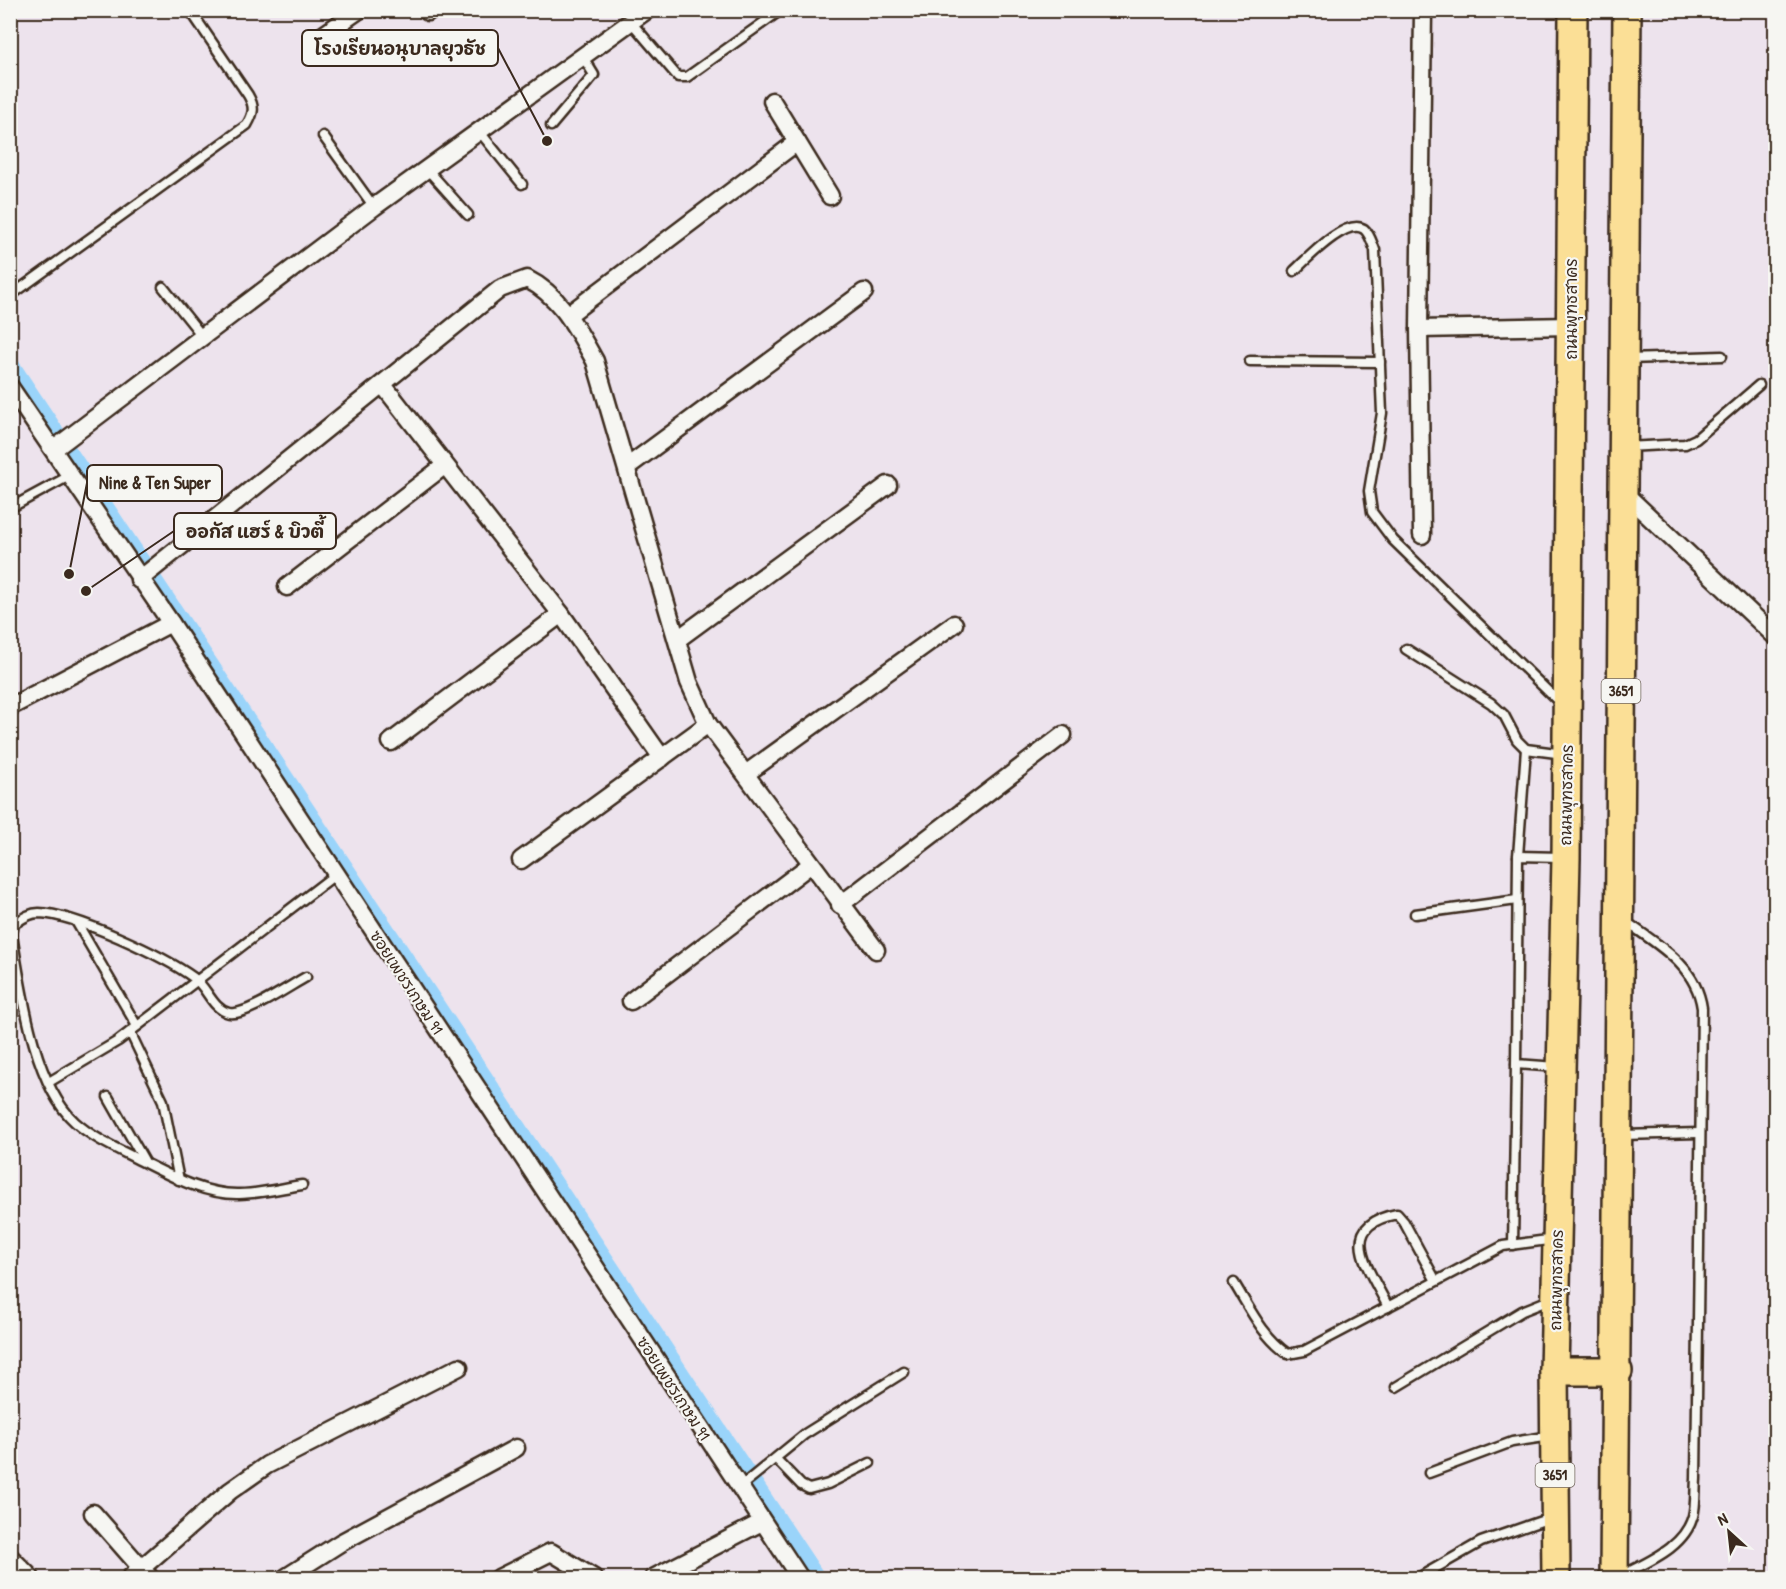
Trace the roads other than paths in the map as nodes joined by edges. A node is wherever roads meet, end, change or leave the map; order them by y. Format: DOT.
graph roads {
  1 [pos="189,10"];
  2 [pos="359,10"];
  3 [pos="647,10"];
  4 [pos="781,10"];
  5 [pos="1573,10"];
  6 [pos="1627,10"];
  7 [pos="1423,11"];
  8 [pos="631,22"];
  9 [pos="319,38"];
  10 [pos="583,57"];
  11 [pos="772,101"];
  12 [pos="551,126"];
  13 [pos="479,131"];
  14 [pos="323,136"];
  15 [pos="797,142"];
  16 [pos="427,169"];
  17 [pos="522,184"];
  18 [pos="830,196"];
  19 [pos="374,207"];
  20 [pos="468,215"];
  21 [pos="1294,271"];
  22 [pos="164,287"];
  23 [pos="864,292"];
  24 [pos="10,296"];
  25 [pos="568,315"];
  26 [pos="1571,326"];
  27 [pos="1419,329"];
  28 [pos="203,337"];
  29 [pos="1722,356"];
  30 [pos="1624,359"];
  31 [pos="1250,361"];
  32 [pos="1380,362"];
  33 [pos="383,385"];
  34 [pos="1759,385"];
  35 [pos="10,387"];
  36 [pos="1623,448"];
  37 [pos="54,449"];
  38 [pos="444,466"];
  39 [pos="627,467"];
  40 [pos="71,475"];
  41 [pos="888,484"];
  42 [pos="1622,491"];
  43 [pos="10,508"];
  44 [pos="1422,535"];
  45 [pos="139,580"];
  46 [pos="287,587"];
  47 [pos="561,614"];
  48 [pos="171,623"];
  49 [pos="954,624"];
  50 [pos="1776,637"];
  51 [pos="678,639"];
  52 [pos="1406,649"];
  53 [pos="10,706"];
  54 [pos="1567,710"];
  55 [pos="708,724"];
  56 [pos="1063,735"];
  57 [pos="391,742"];
  58 [pos="1526,749"];
  59 [pos="1567,754"];
  60 [pos="662,758"];
  61 [pos="747,773"];
  62 [pos="1518,856"];
  63 [pos="1566,858"];
  64 [pos="521,860"];
  65 [pos="810,866"];
  66 [pos="336,874"];
  67 [pos="1517,900"];
  68 [pos="840,905"];
  69 [pos="1415,914"];
  70 [pos="1620,917"];
  71 [pos="77,923"];
  72 [pos="876,950"];
  73 [pos="306,976"];
  74 [pos="196,979"];
  75 [pos="631,1000"];
  76 [pos="134,1029"];
  77 [pos="1516,1064"];
  78 [pos="1560,1067"];
  79 [pos="49,1082"];
  80 [pos="108,1097"];
  81 [pos="1699,1133"];
  82 [pos="1619,1135"];
  83 [pos="146,1163"];
  84 [pos="179,1180"];
  85 [pos="302,1185"];
  86 [pos="1556,1239"];
  87 [pos="1513,1245"];
  88 [pos="1436,1281"];
  89 [pos="1234,1284"];
  90 [pos="1556,1297"];
  91 [pos="1388,1307"];
  92 [pos="459,1367"];
  93 [pos="1554,1371"];
  94 [pos="1618,1371"];
  95 [pos="904,1372"];
  96 [pos="1396,1387"];
  97 [pos="1555,1435"];
  98 [pos="516,1448"];
  99 [pos="772,1462"];
  100 [pos="870,1463"];
  101 [pos="1429,1473"];
  102 [pos="740,1487"];
  103 [pos="93,1513"];
  104 [pos="1556,1516"];
  105 [pos="762,1522"];
  106 [pos="10,1557"];
  107 [pos="141,1575"];
  108 [pos="31,1578"];
  109 [pos="285,1578"];
  110 [pos="499,1578"];
  111 [pos="594,1578"];
  112 [pos="653,1578"];
  113 [pos="800,1578"];
  114 [pos="1418,1578"];
  115 [pos="1556,1578"];
  116 [pos="1616,1578"];
  1 -- 24 [label="lane"];
  2 -- 9 [label="street"];
  3 -- 8 [label="street"];
  4 -- 8 [label="lane"];
  5 -- 26 [label="main road, ถนนพุทธสาคร / 3651"];
  6 -- 30 [label="main road, 3651"];
  7 -- 27 [label="street"];
  8 -- 10 [label="street"];
  10 -- 12 [label="lane"];
  10 -- 13 [label="street"];
  11 -- 15 [label="street"];
  13 -- 16 [label="street"];
  13 -- 17 [label="lane"];
  14 -- 19 [label="lane"];
  15 -- 18 [label="street"];
  15 -- 25 [label="street"];
  16 -- 19 [label="street"];
  16 -- 20 [label="lane"];
  19 -- 28 [label="street"];
  21 -- 32 [label="lane"];
  22 -- 28 [label="lane"];
  23 -- 39 [label="street"];
  25 -- 33 [label="street"];
  25 -- 39 [label="street"];
  26 -- 27 [label="street"];
  26 -- 54 [label="main road, ถนนพุทธสาคร / 3651"];
  27 -- 44 [label="street"];
  28 -- 37 [label="street"];
  29 -- 30 [label="lane"];
  30 -- 36 [label="main road, 3651"];
  31 -- 32 [label="lane"];
  32 -- 54 [label="lane"];
  33 -- 38 [label="street"];
  33 -- 45 [label="street"];
  34 -- 36 [label="lane"];
  35 -- 37 [label="street, ซอยเพชรเกษม 91"];
  36 -- 42 [label="main road, 3651"];
  37 -- 40 [label="street, ซอยเพชรเกษม 91"];
  38 -- 46 [label="street"];
  38 -- 47 [label="street"];
  39 -- 51 [label="street"];
  40 -- 43 [label="lane"];
  40 -- 45 [label="street, ซอยเพชรเกษม 91"];
  41 -- 51 [label="street"];
  42 -- 50 [label="street"];
  42 -- 70 [label="main road, 3651"];
  45 -- 48 [label="street, ซอยเพชรเกษม 91"];
  47 -- 57 [label="street"];
  47 -- 60 [label="street"];
  48 -- 53 [label="street"];
  48 -- 66 [label="street, ซอยเพชรเกษม 91"];
  49 -- 61 [label="street"];
  51 -- 55 [label="street"];
  52 -- 58 [label="lane"];
  54 -- 59 [label="main road, ถนนพุทธสาคร / 3651"];
  55 -- 60 [label="street"];
  55 -- 61 [label="street"];
  56 -- 68 [label="street"];
  58 -- 59 [label="lane"];
  58 -- 62 [label="lane"];
  59 -- 63 [label="main road, ถนนพุทธสาคร / 3651"];
  60 -- 64 [label="street"];
  61 -- 65 [label="street"];
  62 -- 63 [label="lane"];
  62 -- 67 [label="lane"];
  63 -- 78 [label="main road, ถนนพุทธสาคร / 3651"];
  65 -- 68 [label="street"];
  65 -- 75 [label="street"];
  66 -- 74 [label="lane"];
  66 -- 102 [label="street, ซอยเพชรเกษม 91"];
  67 -- 69 [label="lane"];
  67 -- 77 [label="lane"];
  68 -- 72 [label="street"];
  70 -- 81 [label="lane"];
  70 -- 82 [label="main road, 3651"];
  71 -- 74 [label="lane"];
  71 -- 76 [label="lane"];
  71 -- 79 [label="lane"];
  73 -- 74 [label="lane"];
  74 -- 76 [label="lane"];
  76 -- 79 [label="lane"];
  76 -- 84 [label="lane"];
  77 -- 78 [label="lane"];
  77 -- 87 [label="lane"];
  78 -- 86 [label="main road, ถนนพุทธสาคร / 3651"];
  79 -- 83 [label="lane"];
  80 -- 83 [label="lane"];
  81 -- 82 [label="lane"];
  81 -- 116 [label="lane"];
  82 -- 94 [label="main road, 3651"];
  83 -- 84 [label="lane"];
  84 -- 85 [label="lane"];
  86 -- 87 [label="lane"];
  86 -- 90 [label="main road, ถนนพุทธสาคร / 3651"];
  87 -- 88 [label="lane"];
  88 -- 91 [label="lane"];
  88 -- 91 [label="lane"];
  89 -- 91 [label="lane"];
  90 -- 93 [label="main road, ถนนพุทธสาคร / 3651"];
  90 -- 96 [label="lane"];
  92 -- 107 [label="street"];
  93 -- 94 [label="main road"];
  93 -- 97 [label="main road, ถนนพุทธสาคร / 3651"];
  94 -- 116 [label="main road, 3651"];
  95 -- 99 [label="lane"];
  97 -- 101 [label="lane"];
  97 -- 104 [label="main road, ถนนพุทธสาคร / 3651"];
  98 -- 109 [label="street"];
  99 -- 100 [label="lane"];
  99 -- 102 [label="lane"];
  102 -- 105 [label="street, ซอยเพชรเกษม 91"];
  103 -- 107 [label="street"];
  104 -- 114 [label="lane"];
  104 -- 115 [label="main road, ถนนพุทธสาคร / 3651"];
  105 -- 112 [label="street"];
  105 -- 113 [label="street, ซอยเพชรเกษม 91"];
  106 -- 108 [label="street"];
  110 -- 111 [label="street"];
}
